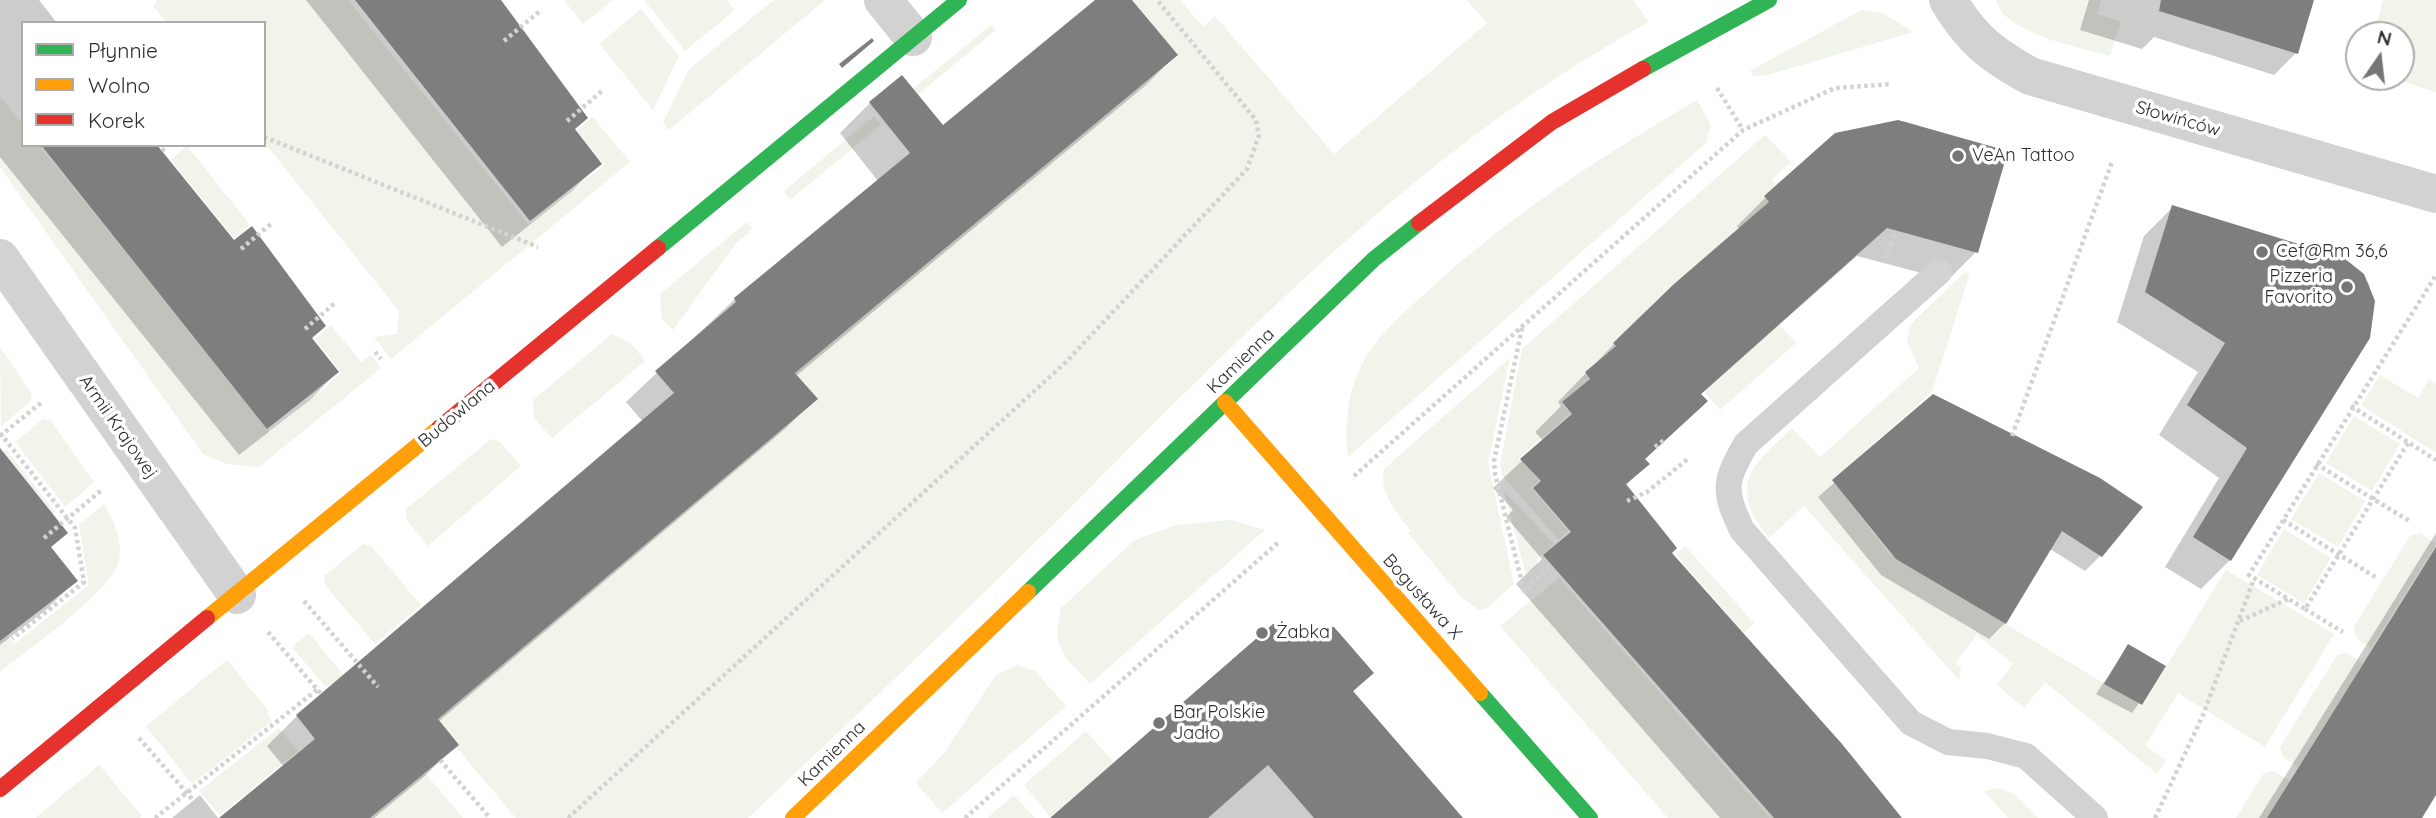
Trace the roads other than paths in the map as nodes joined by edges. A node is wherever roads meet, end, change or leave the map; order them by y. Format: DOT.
graph roads {
  1 [pos="883,0"];
  2 [pos="960,0"];
  3 [pos="1769,0"];
  4 [pos="1948,0"];
  5 [pos="913,37"];
  6 [pos="2436,194"];
  7 [pos="0,258"];
  8 [pos="1939,272"];
  9 [pos="1226,402"];
  10 [pos="237,595"];
  11 [pos="0,789"];
  12 [pos="793,818"];
  13 [pos="1590,818"];
  14 [pos="2095,818"];
  1 -- 5 [label="street"];
  2 -- 5 [label="street, Budowlana"];
  3 -- 9 [label="street, Kamienna"];
  4 -- 6 [label="street, Słowińców"];
  5 -- 10 [label="street, Budowlana"];
  7 -- 10 [label="street, Armii Krajowej"];
  8 -- 14 [label="lane"];
  9 -- 12 [label="street, Kamienna"];
  9 -- 13 [label="street, Bogusława X"];
  10 -- 11 [label="street, Budowlana"];
}
